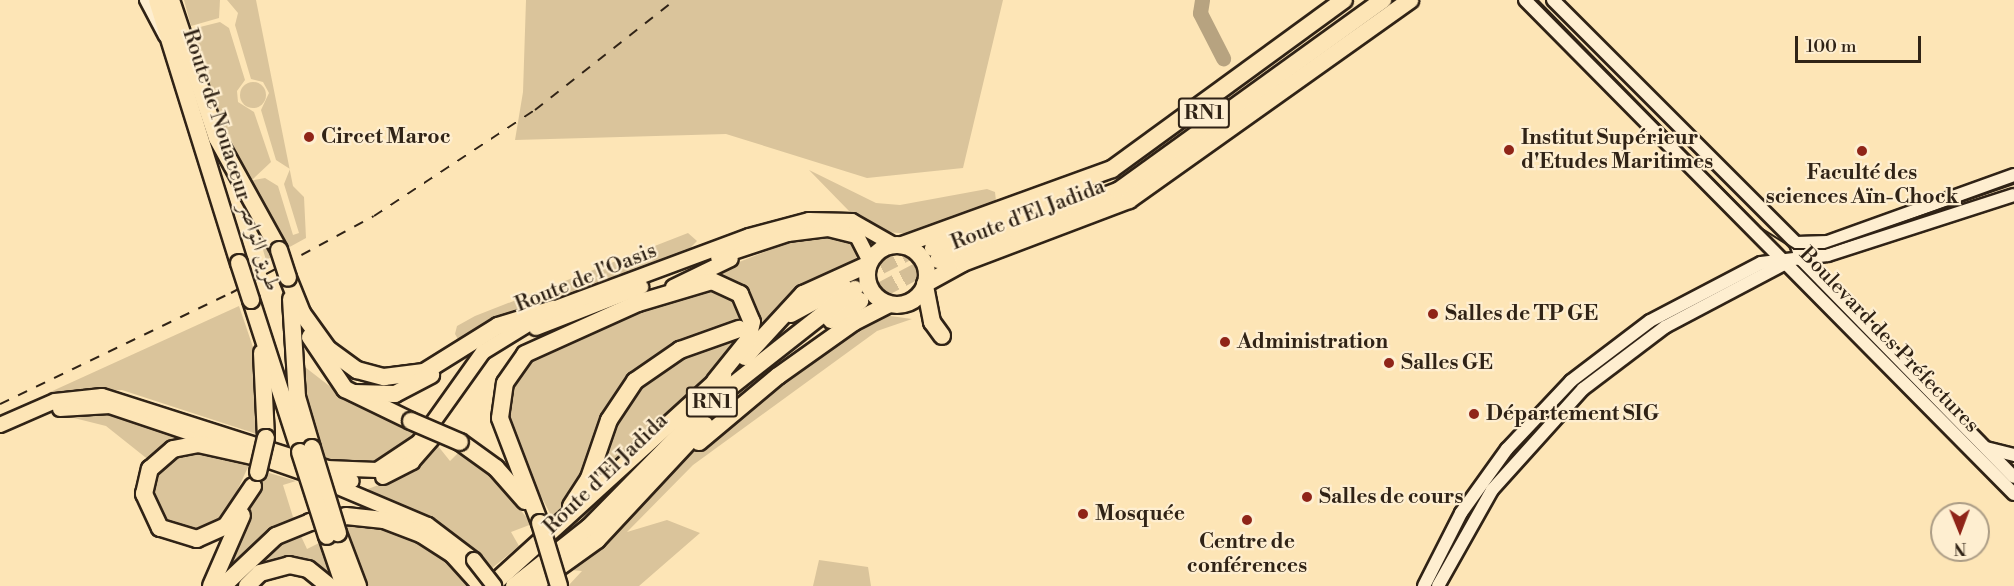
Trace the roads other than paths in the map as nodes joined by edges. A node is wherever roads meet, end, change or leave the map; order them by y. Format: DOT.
graph roads {
  1 [pos="146,0"];
  2 [pos="157,0"];
  3 [pos="171,0"];
  4 [pos="179,0"];
  5 [pos="1344,0"];
  6 [pos="1358,0"];
  7 [pos="1383,0"];
  8 [pos="1393,0"];
  9 [pos="1410,0"];
  10 [pos="1525,0"];
  11 [pos="1553,0"];
  12 [pos="175,36"];
  13 [pos="1191,139"];
  14 [pos="2014,176"];
  15 [pos="2014,195"];
  16 [pos="770,239"];
  17 [pos="1796,243"];
  18 [pos="1762,244"];
  19 [pos="898,245"];
  20 [pos="1828,255"];
  21 [pos="1802,260"];
  22 [pos="1788,262"];
  23 [pos="869,263"];
  24 [pos="1761,263"];
  25 [pos="288,278"];
  26 [pos="1825,284"];
  27 [pos="925,285"];
  28 [pos="856,290"];
  29 [pos="638,303"];
  30 [pos="893,304"];
  31 [pos="553,309"];
  32 [pos="302,313"];
  33 [pos="791,314"];
  34 [pos="739,329"];
  35 [pos="263,334"];
  36 [pos="442,364"];
  37 [pos="715,381"];
  38 [pos="345,389"];
  39 [pos="0,425"];
  40 [pos="0,433"];
  41 [pos="306,450"];
  42 [pos="1977,450"];
  43 [pos="2014,455"];
  44 [pos="1996,459"];
  45 [pos="2014,462"];
  46 [pos="1984,464"];
  47 [pos="256,472"];
  48 [pos="665,472"];
  49 [pos="310,475"];
  50 [pos="2014,477"];
  51 [pos="2014,494"];
  52 [pos="538,518"];
  53 [pos="333,534"];
  54 [pos="527,556"];
  55 [pos="469,563"];
  56 [pos="529,583"];
  57 [pos="211,586"];
  58 [pos="223,586"];
  59 [pos="247,586"];
  60 [pos="329,586"];
  61 [pos="344,586"];
  62 [pos="358,586"];
  63 [pos="481,586"];
  64 [pos="493,586"];
  65 [pos="559,586"];
  66 [pos="1424,586"];
  67 [pos="1438,586"];
  1 -- 12 [label="street"];
  2 -- 12 [label="highway, Route de Nouaceur طريق النواصر"];
  3 -- 12 [label="highway, Route de Nouaceur طريق النواصر"];
  4 -- 12 [label="street"];
  5 -- 19 [label="highway, Route d'El Jadida"];
  6 -- 13 [label="highway, Route d'El Jadida / RN1"];
  7 -- 13 [label="highway, Route d'El Jadida / RN1"];
  8 -- 13 [label="highway"];
  9 -- 27 [label="highway, Route d'El Jadida"];
  10 -- 18 [label="street, Boulevard des Préfectures"];
  11 -- 17 [label="street, Boulevard des Préfectures"];
  12 -- 25 [label="highway, Route de Nouaceur طريق النواصر, bridge"];
  12 -- 35 [label="highway, Route de Nouaceur طريق النواصر, bridge"];
  14 -- 17 [label="street"];
  15 -- 20 [label="street"];
  16 -- 23 [label="main road, Route de l'Oasis"];
  16 -- 29 [label="main road"];
  16 -- 49 [label="main road, Route de l'Oasis"];
  17 -- 21 [label="street, Boulevard des Préfectures"];
  18 -- 22 [label="street, Boulevard des Préfectures"];
  18 -- 24 [label="street"];
  19 -- 23 [label="highway"];
  19 -- 27 [label="highway"];
  19 -- 31 [label="main road, Route de l'Oasis"];
  20 -- 21 [label="street"];
  20 -- 26 [label="street"];
  21 -- 22 [label="street"];
  21 -- 26 [label="street, Boulevard des Préfectures"];
  22 -- 24 [label="street"];
  22 -- 42 [label="street, Boulevard des Préfectures"];
  22 -- 67 [label="street"];
  23 -- 30 [label="highway"];
  23 -- 37 [label="highway"];
  24 -- 66 [label="street"];
  25 -- 32 [label="highway"];
  25 -- 41 [label="highway"];
  26 -- 42 [label="street, Boulevard des Préfectures"];
  27 -- 30 [label="highway"];
  27 -- 30 [label="highway"];
  28 -- 33 [label="highway"];
  28 -- 48 [label="highway, Route d'El Jadida / RN1"];
  28 -- 56 [label="highway, Route d'El Jadida / RN1"];
  29 -- 37 [label="highway"];
  29 -- 52 [label="highway"];
  30 -- 48 [label="highway"];
  31 -- 36 [label="highway"];
  31 -- 39 [label="main road, Route de l'Oasis"];
  32 -- 36 [label="highway"];
  32 -- 38 [label="highway"];
  34 -- 54 [label="highway"];
  35 -- 41 [label="highway, Route de Nouaceur طريق النواصر"];
  35 -- 47 [label="highway, bridge"];
  36 -- 38 [label="highway"];
  37 -- 54 [label="highway"];
  38 -- 52 [label="highway, bridge"];
  40 -- 47 [label="main road, Route de l'Oasis"];
  41 -- 53 [label="highway, bridge"];
  42 -- 43 [label="street, Boulevard des Préfectures"];
  42 -- 44 [label="street, Boulevard des Préfectures"];
  42 -- 46 [label="street, Boulevard des Préfectures"];
  44 -- 45 [label="street"];
  44 -- 46 [label="street, Boulevard des Préfectures"];
  44 -- 50 [label="street, Boulevard des Préfectures"];
  46 -- 51 [label="street, Boulevard des Préfectures"];
  47 -- 47 [label="highway"];
  47 -- 49 [label="main road, Route de l'Oasis"];
  47 -- 57 [label="highway"];
  48 -- 56 [label="highway, Route d'El Jadida / RN1"];
  49 -- 55 [label="main road"];
  52 -- 65 [label="highway, bridge"];
  53 -- 61 [label="highway"];
  53 -- 62 [label="highway"];
  54 -- 64 [label="highway"];
  55 -- 58 [label="highway"];
  55 -- 63 [label="highway"];
  55 -- 64 [label="main road, bridge"];
  59 -- 60 [label="highway"];
}
